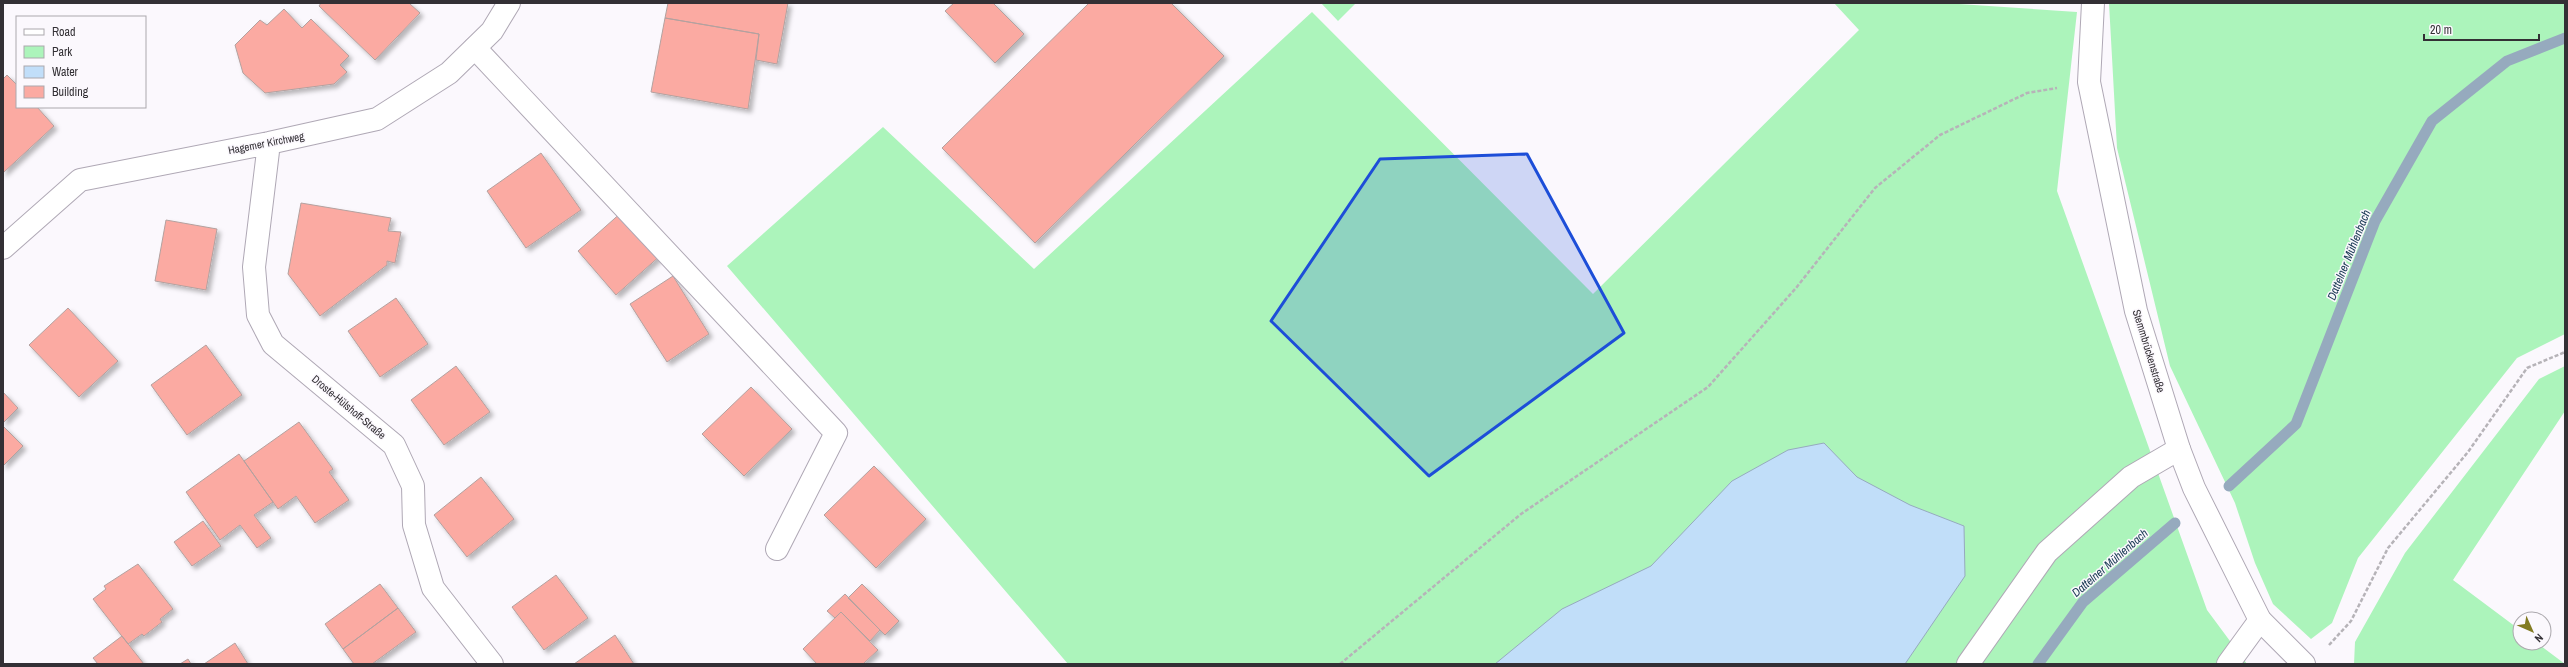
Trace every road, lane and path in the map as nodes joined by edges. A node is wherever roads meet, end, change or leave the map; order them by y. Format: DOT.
graph roads {
  1 [pos="509,3"];
  2 [pos="2093,3"];
  3 [pos="475,48"];
  4 [pos="2089,82"];
  5 [pos="269,143"];
  6 [pos="3,248"];
  7 [pos="2565,352"];
  8 [pos="2179,449"];
  9 [pos="777,549"];
  10 [pos="2260,620"];
  11 [pos="2326,648"];
  12 [pos="492,664"];
  13 [pos="1340,664"];
  14 [pos="1968,664"];
  15 [pos="2228,664"];
  16 [pos="2304,664"];
  1 -- 3 [label="street, Hagemer Kirchweg"];
  2 -- 4 [label="street, Stemmbrückenstraße"];
  3 -- 5 [label="street, Hagemer Kirchweg"];
  3 -- 9 [label="street"];
  4 -- 8 [label="street, Stemmbrückenstraße"];
  4 -- 13 [label="path"];
  5 -- 6 [label="street, Hagemer Kirchweg"];
  5 -- 12 [label="street, Droste-Hülshoff-Straße"];
  7 -- 11 [label="path"];
  8 -- 10 [label="street, Stemmbrückenstraße"];
  8 -- 14 [label="street"];
  10 -- 15 [label="street"];
  10 -- 16 [label="street, Stemmbrückenstraße"];
}
